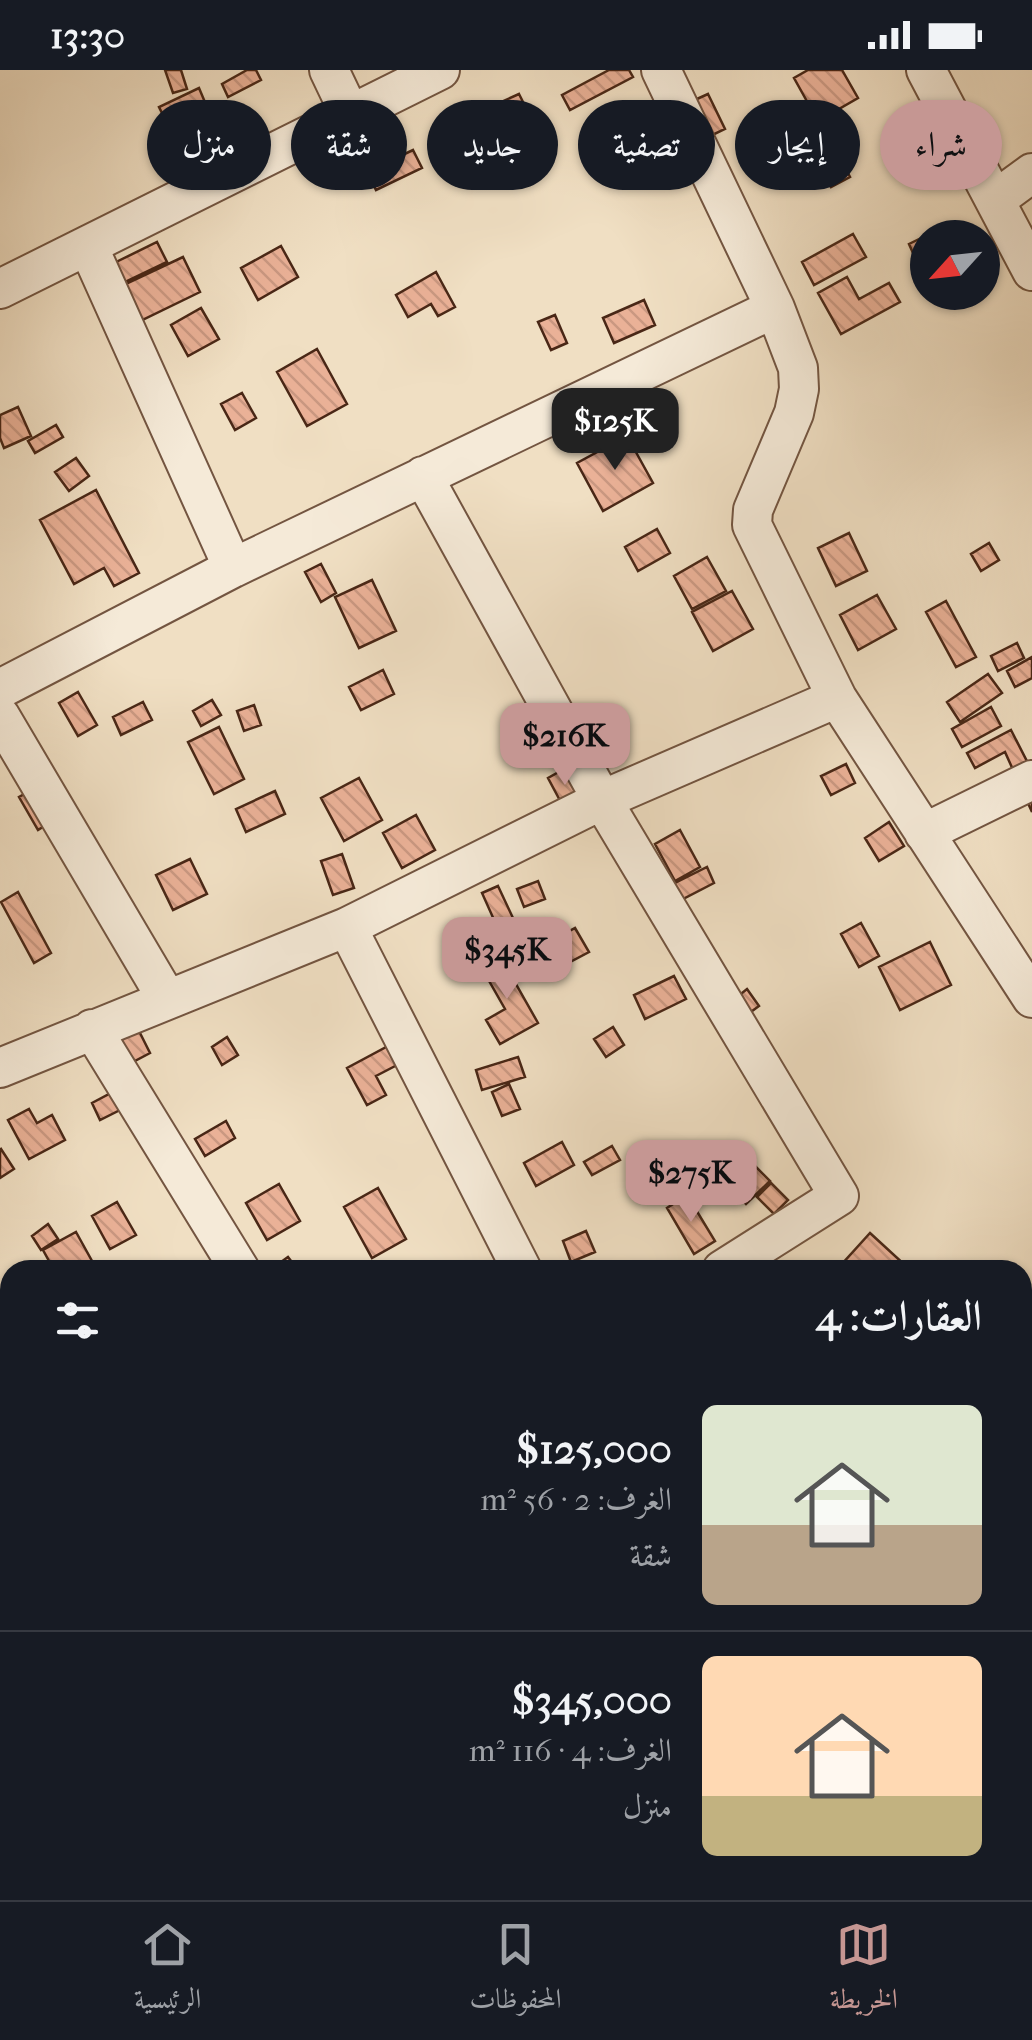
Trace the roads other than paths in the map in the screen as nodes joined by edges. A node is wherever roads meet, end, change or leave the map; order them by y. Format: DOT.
graph roads {
  1 [pos="329,70"];
  2 [pos="440,70"];
  3 [pos="661,70"];
  4 [pos="926,70"];
  5 [pos="343,100"];
  6 [pos="379,100"];
  7 [pos="291,144"];
  8 [pos="1032,172"];
  9 [pos="995,200"];
  10 [pos="88,246"];
  11 [pos="1032,271"];
  12 [pos="0,290"];
  13 [pos="775,308"];
  14 [pos="423,476"];
  15 [pos="233,568"];
  16 [pos="0,690"];
  17 [pos="837,698"];
  18 [pos="0,716"];
  19 [pos="1032,780"];
  20 [pos="602,800"];
  21 [pos="924,833"];
  22 [pos="347,927"];
  23 [pos="1032,998"];
  24 [pos="168,999"];
  25 [pos="92,1030"];
  26 [pos="0,1068"];
  27 [pos="234,1260"];
  28 [pos="517,1260"];
  29 [pos="738,1260"];
  1 -- 5 [label="street"];
  2 -- 6 [label="street"];
  3 -- 13 [label="street"];
  4 -- 9 [label="street"];
  7 -- 10 [label="street"];
  8 -- 9 [label="street"];
  9 -- 11 [label="street"];
  10 -- 12 [label="street"];
  10 -- 15 [label="street"];
  13 -- 14 [label="street"];
  13 -- 17 [label="street"];
  14 -- 15 [label="street"];
  14 -- 20 [label="street"];
  15 -- 16 [label="street"];
  17 -- 20 [label="street"];
  17 -- 21 [label="street"];
  18 -- 24 [label="street"];
  19 -- 21 [label="street"];
  20 -- 22 [label="street"];
  20 -- 29 [label="street"];
  21 -- 23 [label="street"];
  22 -- 24 [label="street"];
  22 -- 28 [label="street"];
  24 -- 25 [label="street"];
  25 -- 26 [label="street"];
  25 -- 27 [label="street"];
}
